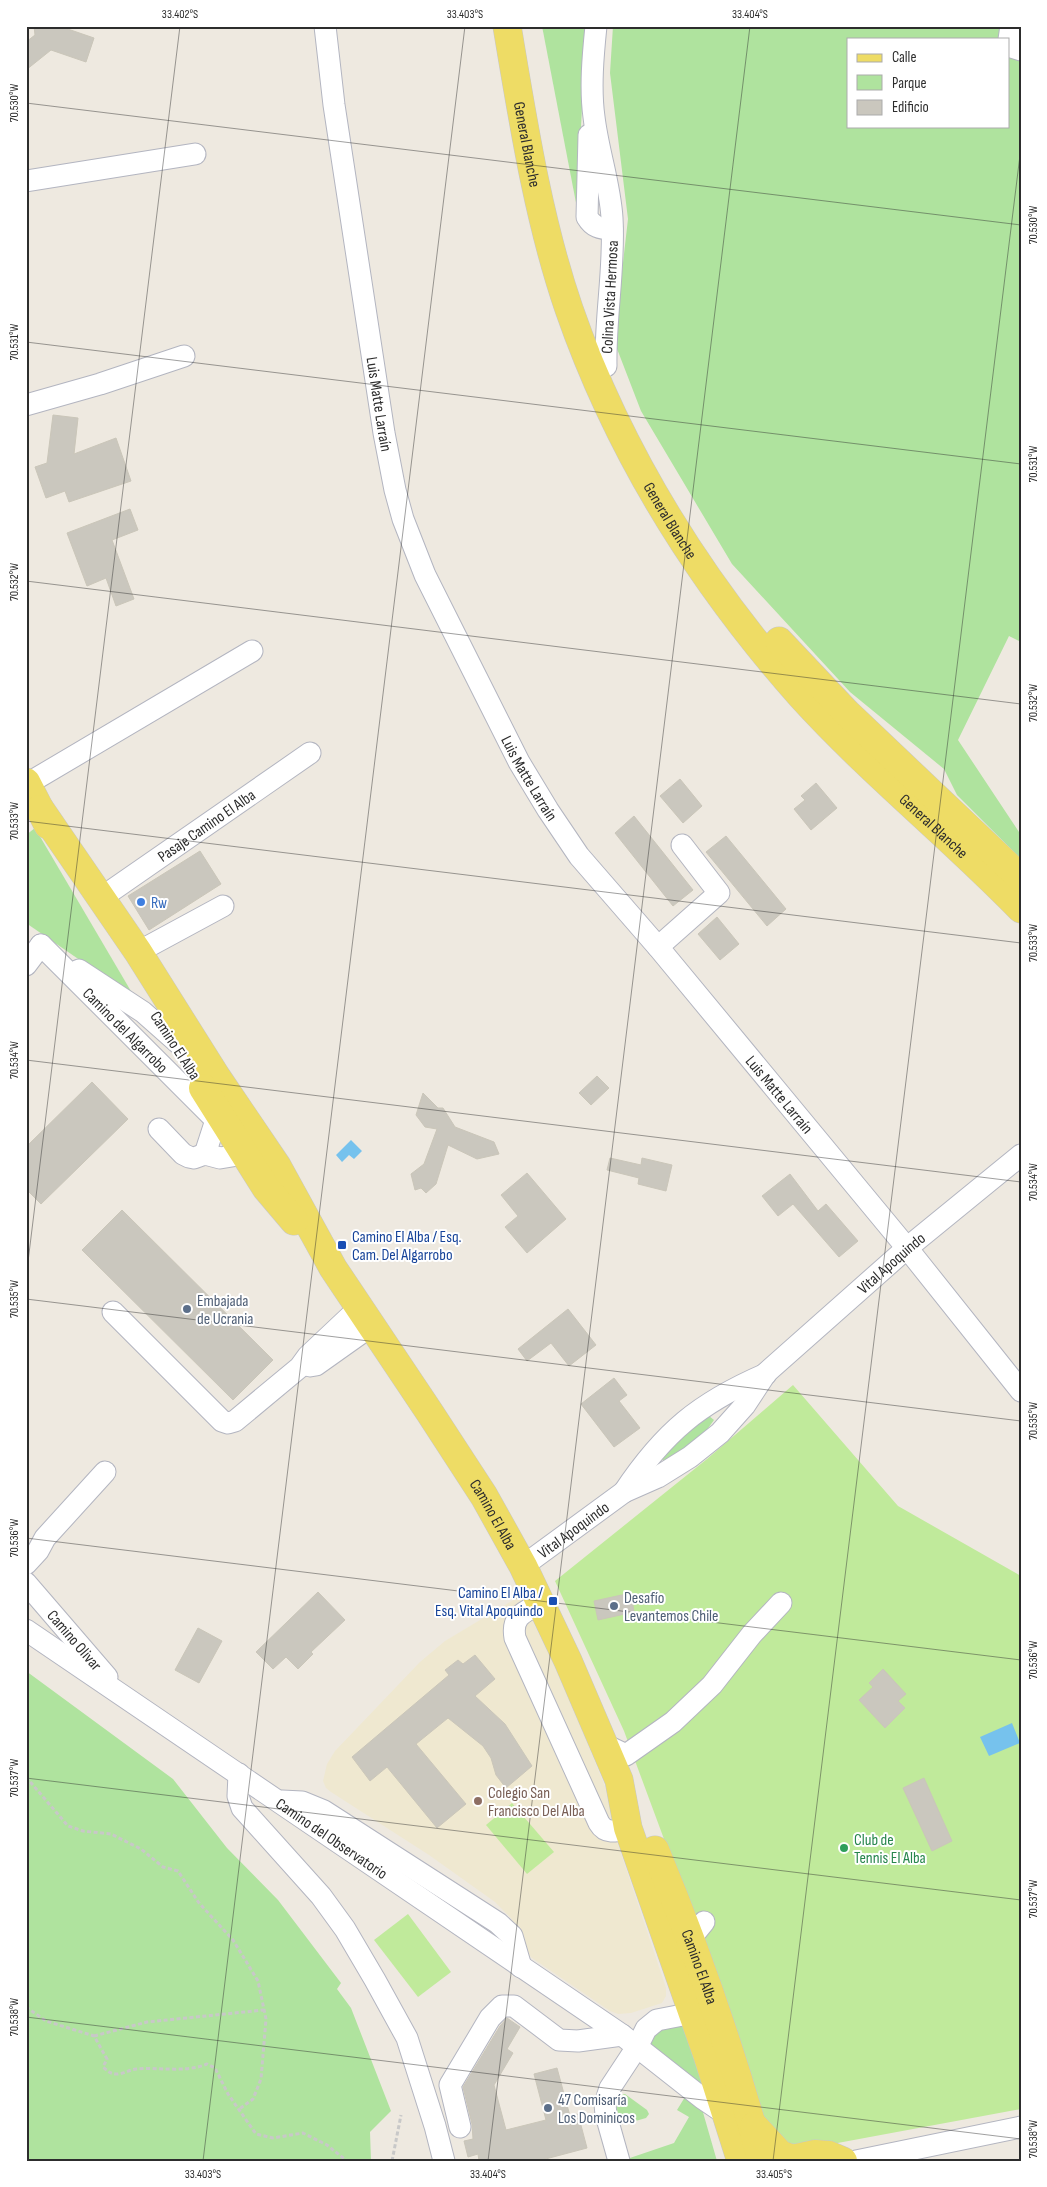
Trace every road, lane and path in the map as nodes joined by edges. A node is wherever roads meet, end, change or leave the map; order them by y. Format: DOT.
graph roads {
  1 [pos="325,26"];
  2 [pos="507,26"];
  3 [pos="524,26"];
  4 [pos="596,26"];
  5 [pos="194,154"];
  6 [pos="26,181"];
  7 [pos="184,356"];
  8 [pos="606,366"];
  9 [pos="26,405"];
  10 [pos="252,651"];
  11 [pos="310,753"];
  12 [pos="27,783"];
  13 [pos="38,817"];
  14 [pos="682,845"];
  15 [pos="1021,878"];
  16 [pos="101,898"];
  17 [pos="223,906"];
  18 [pos="1021,909"];
  19 [pos="34,940"];
  20 [pos="658,947"];
  21 [pos="138,952"];
  22 [pos="26,965"];
  23 [pos="173,1039"];
  24 [pos="216,1076"];
  25 [pos="158,1130"];
  26 [pos="231,1136"];
  27 [pos="205,1154"];
  28 [pos="1020,1157"];
  29 [pos="907,1248"];
  30 [pos="333,1268"];
  31 [pos="113,1312"];
  32 [pos="365,1317"];
  33 [pos="766,1373"];
  34 [pos="1021,1392"];
  35 [pos="105,1472"];
  36 [pos="624,1492"];
  37 [pos="26,1564"];
  38 [pos="523,1566"];
  39 [pos="26,1583"];
  40 [pos="540,1603"];
  41 [pos="781,1604"];
  42 [pos="26,1630"];
  43 [pos="123,1696"];
  44 [pos="617,1760"];
  45 [pos="239,1774"];
  46 [pos="26,1777"];
  47 [pos="628,1828"];
  48 [pos="26,2007"];
  49 [pos="264,2010"];
  50 [pos="693,2013"];
  51 [pos="94,2036"];
  52 [pos="630,2041"];
  53 [pos="729,2051"];
  54 [pos="238,2110"];
  55 [pos="401,2115"];
  56 [pos="739,2119"];
  57 [pos="460,2127"];
  58 [pos="1021,2127"];
  59 [pos="347,2161"];
  60 [pos="392,2161"];
  61 [pos="444,2161"];
  62 [pos="619,2161"];
  63 [pos="740,2161"];
  64 [pos="762,2161"];
  65 [pos="842,2161"];
  66 [pos="856,2161"];
  1 -- 20 [label="street, Luis Matte Larraín"];
  2 -- 18 [label="main road, General Blanche"];
  3 -- 8 [label="main road, General Blanche"];
  4 -- 8 [label="street, Colina Vista Hermosa"];
  5 -- 6 [label="street"];
  7 -- 9 [label="street"];
  8 -- 15 [label="main road, General Blanche"];
  10 -- 12 [label="street, Camino El Alba"];
  11 -- 16 [label="street, Pasaje Camino El Alba"];
  12 -- 13 [label="main road, Camino El Alba"];
  13 -- 16 [label="main road, Camino El Alba"];
  13 -- 23 [label="main road, Camino El Alba"];
  14 -- 20 [label="street"];
  16 -- 21 [label="main road, Camino El Alba"];
  17 -- 21 [label="street"];
  19 -- 22 [label="street"];
  19 -- 23 [label="street, Camino del Algarrobo"];
  19 -- 26 [label="street, Camino del Algarrobo"];
  20 -- 29 [label="street, Luis Matte Larraín"];
  21 -- 24 [label="main road, Camino El Alba"];
  23 -- 24 [label="street, Camino del Algarrobo"];
  23 -- 26 [label="main road, Camino El Alba"];
  24 -- 30 [label="main road, Camino El Alba"];
  25 -- 27 [label="street"];
  26 -- 27 [label="street"];
  26 -- 27 [label="street"];
  26 -- 30 [label="main road, Camino El Alba"];
  28 -- 29 [label="street, Vital Apoquindo"];
  29 -- 33 [label="street, Vital Apoquindo"];
  29 -- 34 [label="street, Luis Matte Larraín"];
  30 -- 32 [label="main road, Camino El Alba"];
  31 -- 32 [label="street"];
  32 -- 38 [label="main road, Camino El Alba"];
  33 -- 36 [label="street, Vital Apoquindo"];
  33 -- 36 [label="street, Vital Apoquindo"];
  35 -- 37 [label="street"];
  36 -- 38 [label="street, Vital Apoquindo"];
  38 -- 40 [label="main road, Camino El Alba"];
  39 -- 43 [label="street, Camino Olivar"];
  40 -- 44 [label="main road, Camino El Alba"];
  40 -- 47 [label="street"];
  41 -- 44 [label="street"];
  42 -- 43 [label="street, Camino del Observatorio"];
  43 -- 45 [label="street, Camino del Observatorio"];
  44 -- 47 [label="main road, Camino El Alba"];
  44 -- 53 [label="main road, Camino El Alba"];
  45 -- 52 [label="street, Camino del Observatorio"];
  45 -- 61 [label="street"];
  46 -- 49 [label="path"];
  47 -- 50 [label="main road, Camino El Alba"];
  48 -- 51 [label="path"];
  49 -- 51 [label="path"];
  49 -- 54 [label="path"];
  50 -- 52 [label="street"];
  50 -- 53 [label="street"];
  50 -- 56 [label="main road, Camino El Alba"];
  51 -- 54 [label="path"];
  52 -- 56 [label="street, Camino del Observatorio"];
  52 -- 57 [label="street"];
  52 -- 62 [label="street"];
  53 -- 56 [label="main road, Camino El Alba"];
  54 -- 59 [label="path"];
  55 -- 60 [label="path"];
  56 -- 63 [label="main road, Camino El Alba"];
  56 -- 64 [label="main road, Camino El Alba"];
  56 -- 65 [label="main road"];
  58 -- 66 [label="street"];
}
